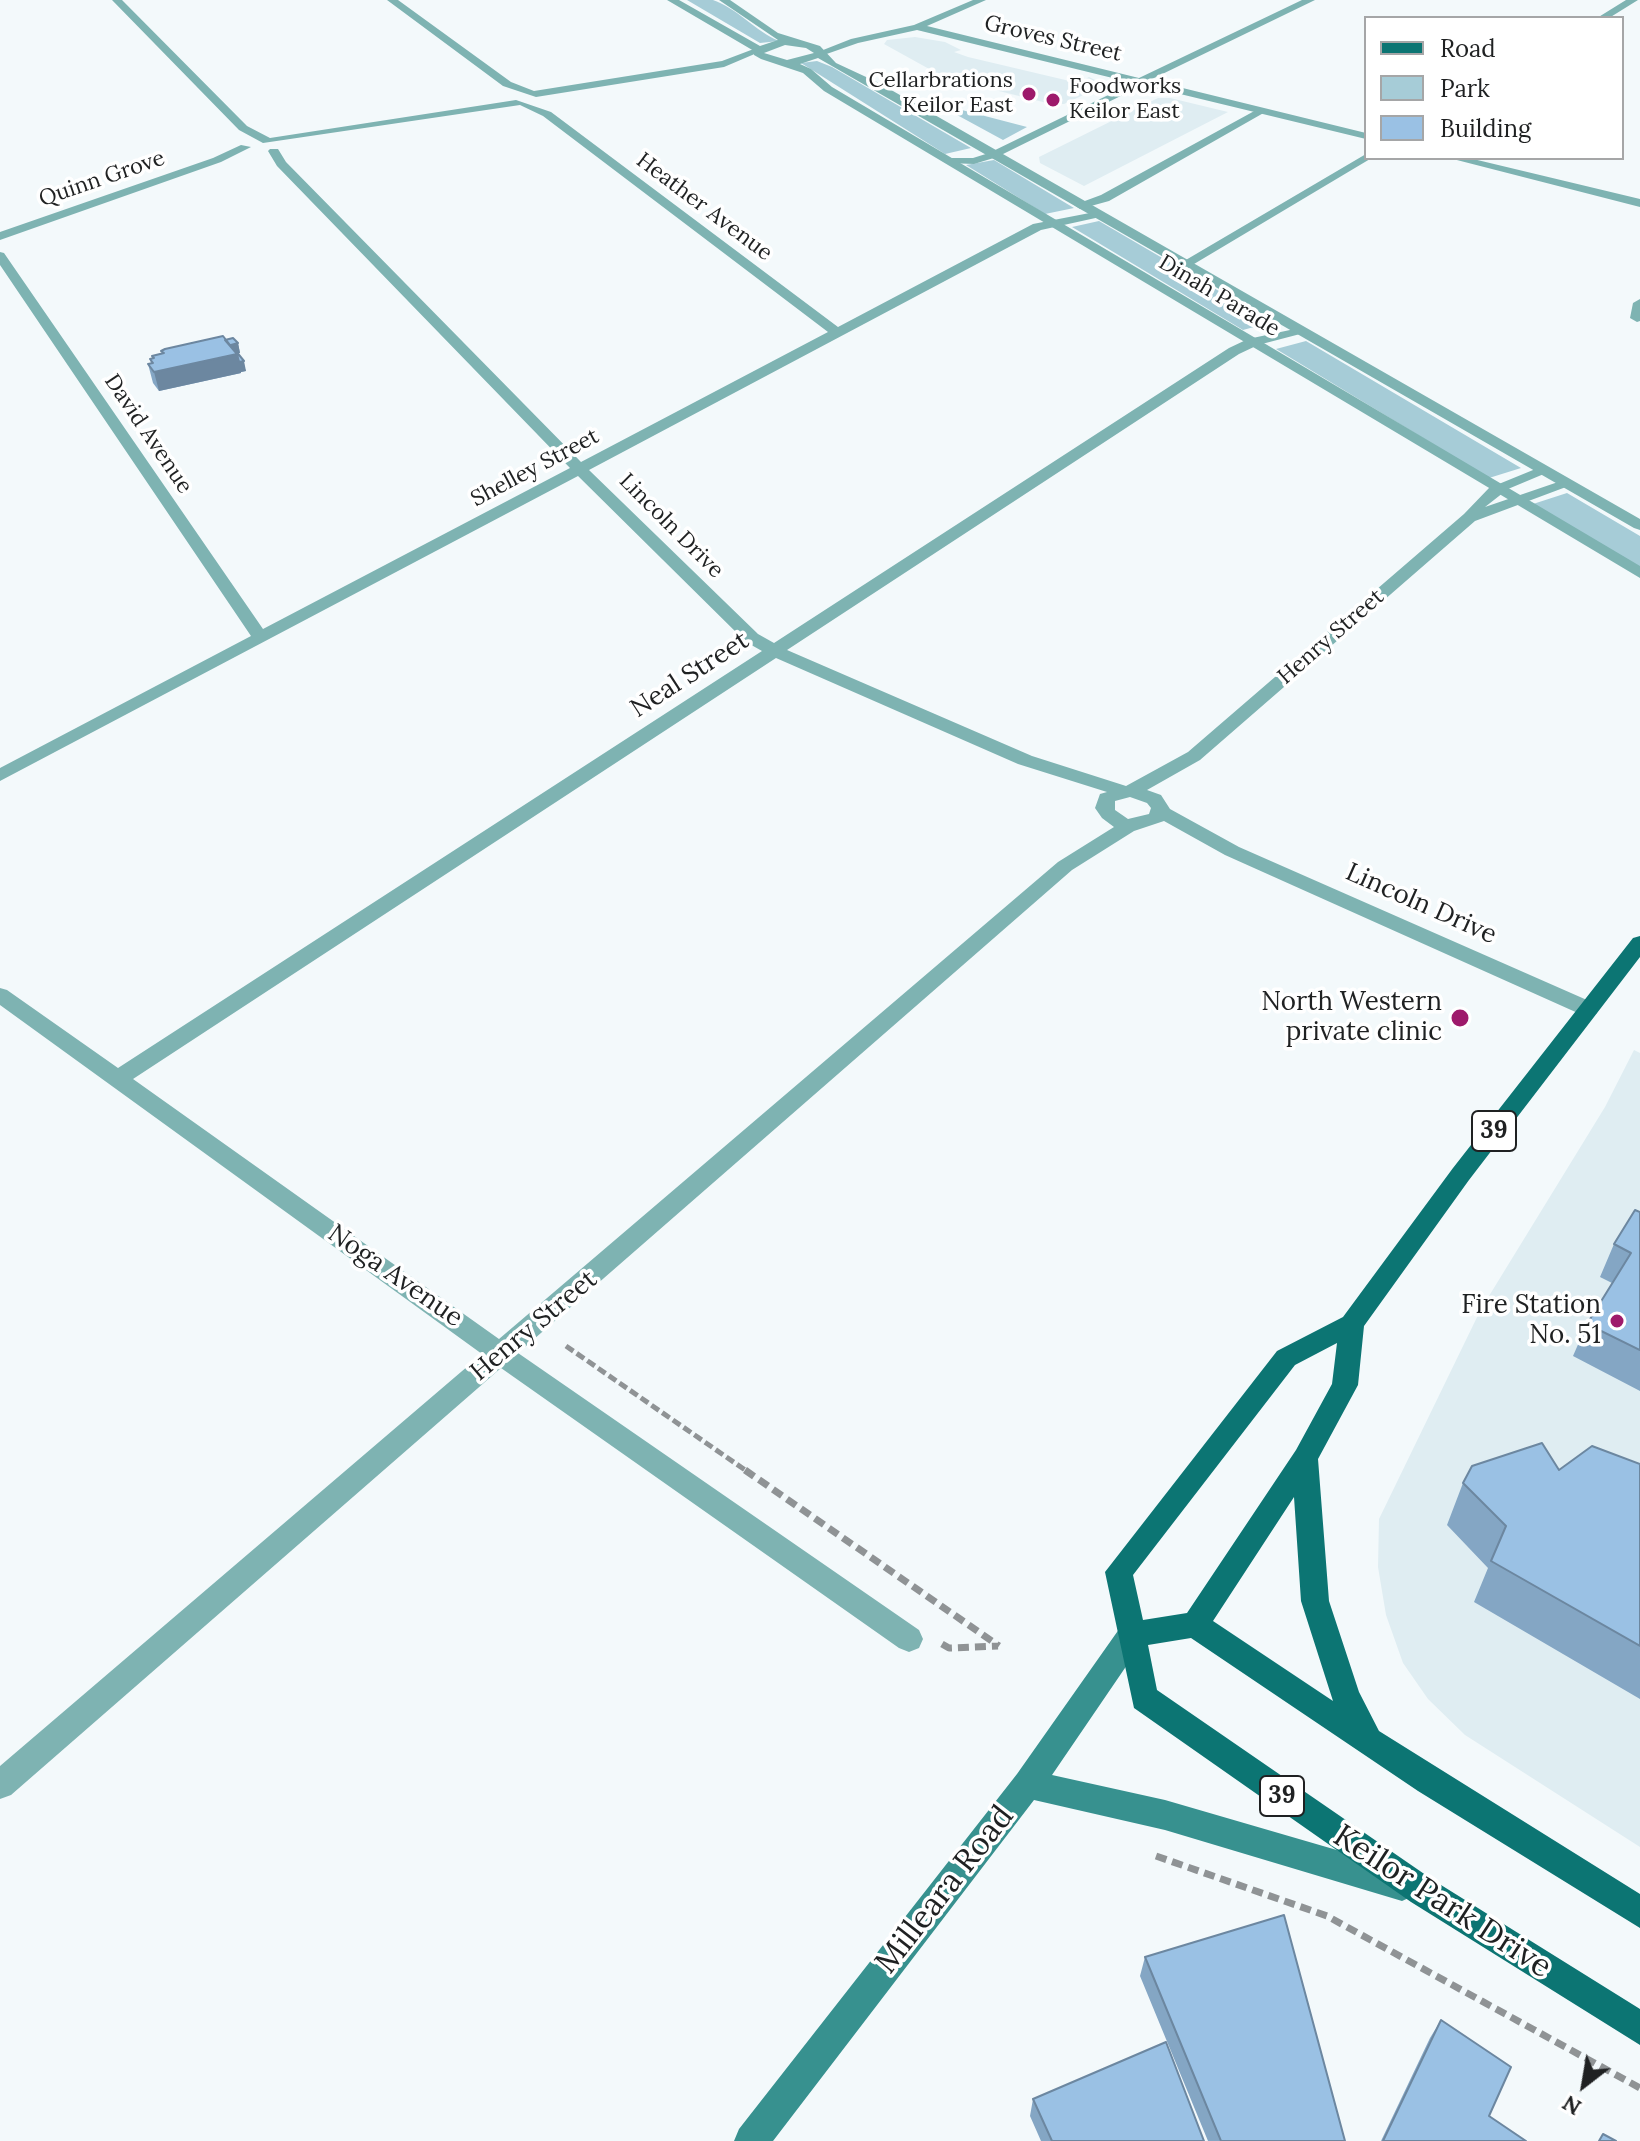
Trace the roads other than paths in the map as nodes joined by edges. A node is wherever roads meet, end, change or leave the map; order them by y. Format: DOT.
graph roads {
  1 [pos="117,0"];
  2 [pos="392,0"];
  3 [pos="672,0"];
  4 [pos="724,0"];
  5 [pos="981,0"];
  6 [pos="1310,0"];
  7 [pos="1633,0"];
  8 [pos="1605,16"];
  9 [pos="917,27"];
  10 [pos="855,41"];
  11 [pos="802,44"];
  12 [pos="759,50"];
  13 [pos="818,54"];
  14 [pos="774,61"];
  15 [pos="724,64"];
  16 [pos="1141,81"];
  17 [pos="527,98"];
  18 [pos="1262,111"];
  19 [pos="243,128"];
  20 [pos="1364,136"];
  21 [pos="251,149"];
  22 [pos="275,149"];
  23 [pos="993,155"];
  24 [pos="1364,158"];
  25 [pos="948,160"];
  26 [pos="1463,160"];
  27 [pos="1640,203"];
  28 [pos="1080,205"];
  29 [pos="1096,214"];
  30 [pos="1052,222"];
  31 [pos="0,236"];
  32 [pos="0,256"];
  33 [pos="1185,264"];
  34 [pos="1640,303"];
  35 [pos="1637,318"];
  36 [pos="1299,330"];
  37 [pos="837,333"];
  38 [pos="1253,342"];
  39 [pos="580,469"];
  40 [pos="1543,471"];
  41 [pos="1566,484"];
  42 [pos="1497,488"];
  43 [pos="1517,501"];
  44 [pos="1469,518"];
  45 [pos="1640,525"];
  46 [pos="1640,573"];
  47 [pos="260,637"];
  48 [pos="775,651"];
  49 [pos="1194,756"];
  50 [pos="1025,760"];
  51 [pos="0,775"];
  52 [pos="1126,791"];
  53 [pos="1105,811"];
  54 [pos="1149,816"];
  55 [pos="1065,866"];
  56 [pos="1640,943"];
  57 [pos="0,995"];
  58 [pos="1588,1009"];
  59 [pos="117,1079"];
  60 [pos="1352,1324"];
  61 [pos="502,1353"];
  62 [pos="1305,1458"];
  63 [pos="1195,1625"];
  64 [pos="1132,1634"];
  65 [pos="909,1639"];
  66 [pos="1368,1740"];
  67 [pos="1028,1784"];
  68 [pos="0,1785"];
  69 [pos="1422,1891"];
  70 [pos="1640,1912"];
  71 [pos="1640,2028"];
  72 [pos="751,2141"];
  1 -- 19 [label="street, Lincoln Drive"];
  2 -- 17 [label="street"];
  3 -- 12 [label="street"];
  4 -- 11 [label="street"];
  5 -- 9 [label="street"];
  6 -- 16 [label="street"];
  7 -- 8 [label="street"];
  9 -- 10 [label="street"];
  9 -- 16 [label="street, Groves Street"];
  10 -- 11 [label="street"];
  10 -- 13 [label="street"];
  11 -- 12 [label="street"];
  11 -- 13 [label="street, Dinah Parade"];
  12 -- 14 [label="street"];
  12 -- 15 [label="street"];
  13 -- 14 [label="street"];
  13 -- 23 [label="street, Dinah Parade"];
  14 -- 15 [label="street"];
  14 -- 25 [label="street, Dinah Parade"];
  15 -- 17 [label="street"];
  16 -- 18 [label="street, Groves Street"];
  16 -- 23 [label="street"];
  17 -- 22 [label="street"];
  17 -- 37 [label="street, Heather Avenue"];
  18 -- 20 [label="street, Groves Street"];
  18 -- 28 [label="street"];
  19 -- 21 [label="street, Lincoln Drive"];
  19 -- 22 [label="street, Lincoln Drive"];
  21 -- 22 [label="street, Lincoln Drive"];
  21 -- 22 [label="street, Quinn Grove"];
  21 -- 31 [label="street, Quinn Grove"];
  22 -- 39 [label="street, Lincoln Drive"];
  23 -- 25 [label="street"];
  23 -- 28 [label="street, Dinah Parade"];
  24 -- 33 [label="street"];
  25 -- 30 [label="street, Dinah Parade"];
  26 -- 27 [label="street"];
  28 -- 29 [label="street, Dinah Parade"];
  29 -- 30 [label="street, Shelley Street"];
  29 -- 33 [label="street, Dinah Parade"];
  30 -- 37 [label="street, Shelley Street"];
  30 -- 38 [label="street, Dinah Parade"];
  32 -- 47 [label="street, David Avenue"];
  33 -- 36 [label="street, Dinah Parade"];
  34 -- 35 [label="street"];
  36 -- 38 [label="street, Neal Street"];
  36 -- 40 [label="street, Dinah Parade"];
  37 -- 39 [label="street, Shelley Street"];
  38 -- 42 [label="street, Dinah Parade"];
  38 -- 48 [label="street, Neal Street"];
  39 -- 47 [label="street, Shelley Street"];
  39 -- 48 [label="street, Lincoln Drive"];
  40 -- 41 [label="street, Dinah Parade"];
  40 -- 42 [label="street, Henry Street"];
  41 -- 43 [label="street, Henry Street"];
  41 -- 45 [label="street, Dinah Parade"];
  42 -- 43 [label="street, Dinah Parade"];
  42 -- 44 [label="street, Henry Street"];
  43 -- 44 [label="street, Henry Street"];
  43 -- 46 [label="street, Dinah Parade"];
  44 -- 49 [label="street, Henry Street"];
  47 -- 51 [label="street, Shelley Street"];
  48 -- 50 [label="street, Lincoln Drive"];
  48 -- 59 [label="street, Neal Street"];
  49 -- 52 [label="street, Henry Street"];
  49 -- 54 [label="street, Henry Street"];
  50 -- 52 [label="street, Lincoln Drive"];
  50 -- 53 [label="street, Lincoln Drive"];
  52 -- 53 [label="street, Henry Street"];
  52 -- 54 [label="street, Lincoln Drive"];
  53 -- 54 [label="street, Lincoln Drive"];
  53 -- 55 [label="street, Henry Street"];
  54 -- 55 [label="street, Henry Street"];
  54 -- 58 [label="street, Lincoln Drive"];
  55 -- 61 [label="street, Henry Street"];
  56 -- 58 [label="main road, 39"];
  57 -- 59 [label="street, Noga Avenue"];
  58 -- 60 [label="main road, 39"];
  59 -- 61 [label="street, Noga Avenue"];
  60 -- 62 [label="main road, 39"];
  60 -- 64 [label="main road, 39"];
  61 -- 65 [label="street, Noga Avenue"];
  61 -- 68 [label="street, Henry Street"];
  62 -- 63 [label="main road, 39"];
  62 -- 66 [label="main road"];
  63 -- 64 [label="main road"];
  63 -- 66 [label="main road"];
  64 -- 67 [label="main road, Milleara Road"];
  64 -- 69 [label="main road, Keilor Park Drive / 39"];
  66 -- 70 [label="main road"];
  67 -- 69 [label="main road"];
  67 -- 72 [label="main road, Milleara Road"];
  69 -- 71 [label="main road, Keilor Park Drive / 39"];
}
